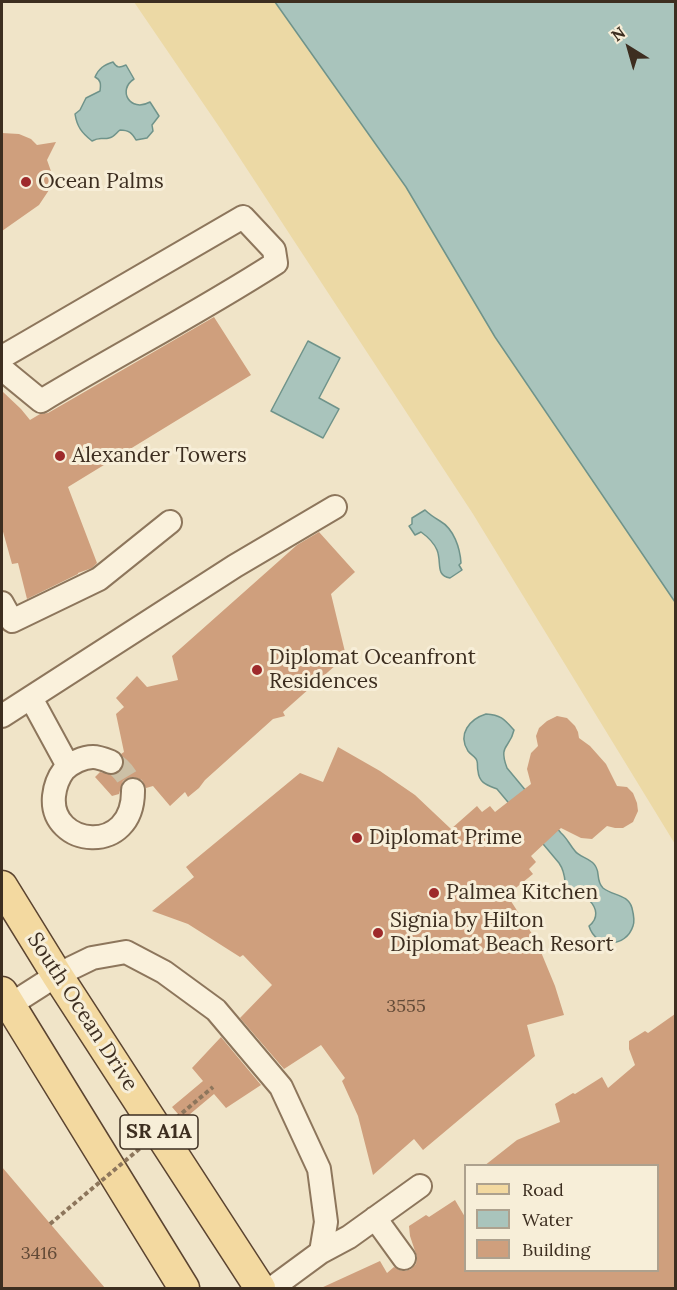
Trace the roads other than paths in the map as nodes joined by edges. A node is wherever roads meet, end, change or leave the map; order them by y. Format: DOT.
graph roads {
  1 [pos="2,357"];
  2 [pos="2,369"];
  3 [pos="335,507"];
  4 [pos="170,522"];
  5 [pos="5,617"];
  6 [pos="31,698"];
  7 [pos="2,716"];
  8 [pos="111,762"];
  9 [pos="68,766"];
  10 [pos="133,790"];
  11 [pos="2,886"];
  12 [pos="57,975"];
  13 [pos="6,999"];
  14 [pos="420,1186"];
  15 [pos="375,1218"];
  16 [pos="321,1252"];
  17 [pos="404,1258"];
  18 [pos="184,1288"];
  19 [pos="260,1288"];
  20 [pos="272,1288"];
  1 -- 2 [label="lane"];
  3 -- 6 [label="lane"];
  4 -- 5 [label="lane"];
  6 -- 7 [label="lane"];
  6 -- 9 [label="lane"];
  8 -- 9 [label="lane"];
  9 -- 10 [label="lane"];
  11 -- 12 [label="main road, South Ocean Drive / SR A1A"];
  12 -- 13 [label="lane"];
  12 -- 16 [label="lane"];
  12 -- 19 [label="main road, South Ocean Drive / SR A1A"];
  13 -- 18 [label="main road, SR A1A"];
  14 -- 15 [label="lane"];
  15 -- 16 [label="lane"];
  15 -- 17 [label="lane"];
  16 -- 20 [label="lane"];
}
